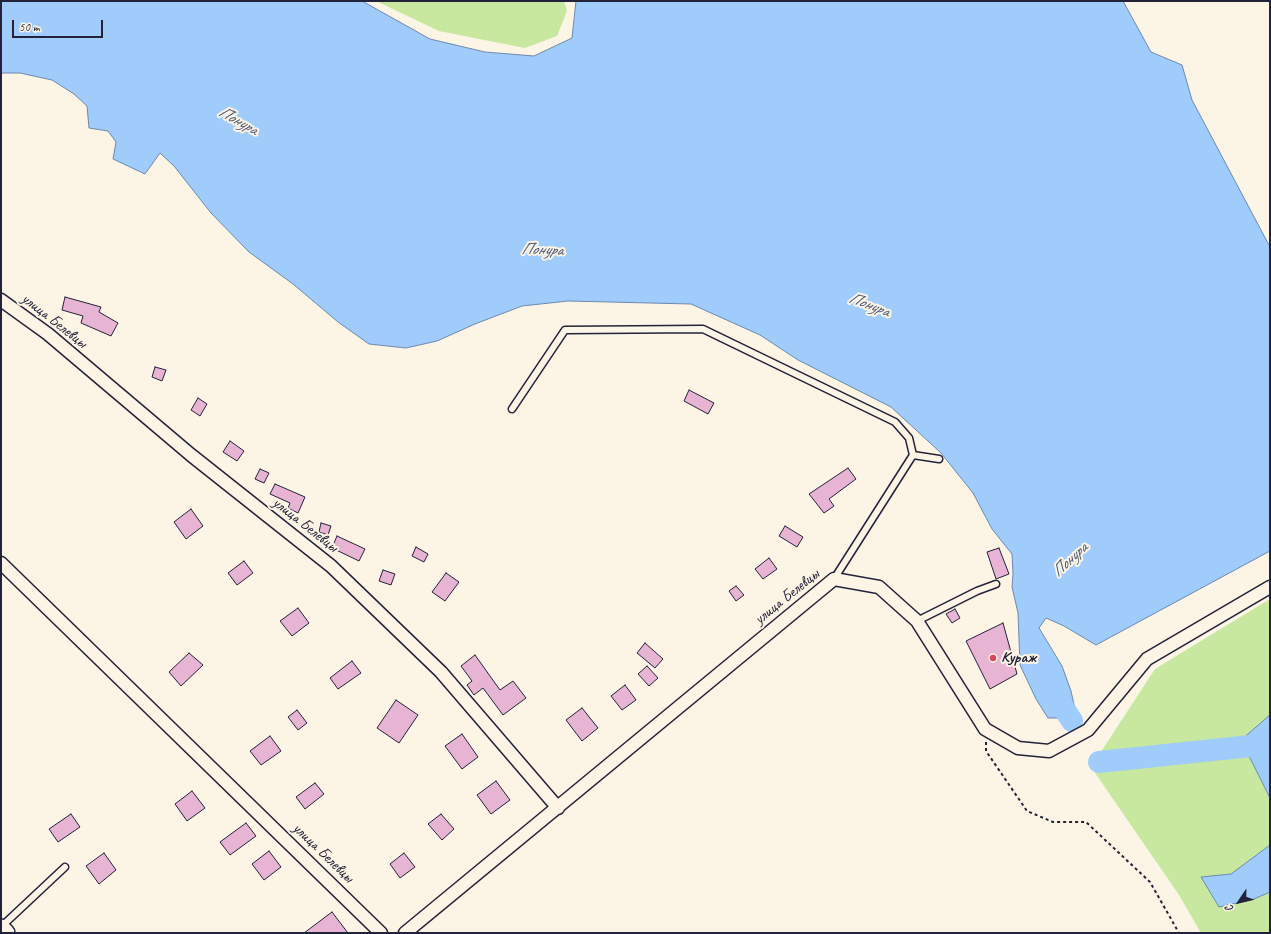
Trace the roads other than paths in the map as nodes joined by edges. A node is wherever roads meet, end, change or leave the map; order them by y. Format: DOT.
graph roads {
  1 [pos="1,300"];
  2 [pos="512,409"];
  3 [pos="913,454"];
  4 [pos="939,459"];
  5 [pos="1,563"];
  6 [pos="834,579"];
  7 [pos="996,584"];
  8 [pos="1270,588"];
  9 [pos="917,621"];
  10 [pos="558,808"];
  11 [pos="65,867"];
  12 [pos="1,927"];
  13 [pos="6,933"];
  14 [pos="381,933"];
  15 [pos="406,933"];
  1 -- 10 [label="street, улица Белевцы"];
  2 -- 3 [label="lane"];
  3 -- 4 [label="lane"];
  3 -- 6 [label="lane"];
  5 -- 14 [label="street, улица Белевцы"];
  6 -- 9 [label="street, улица Белевцы"];
  6 -- 10 [label="street, улица Белевцы"];
  7 -- 9 [label="lane"];
  8 -- 9 [label="street, улица Белевцы"];
  10 -- 15 [label="street, улица Белевцы"];
  11 -- 12 [label="lane"];
  12 -- 13 [label="main road"];
}
